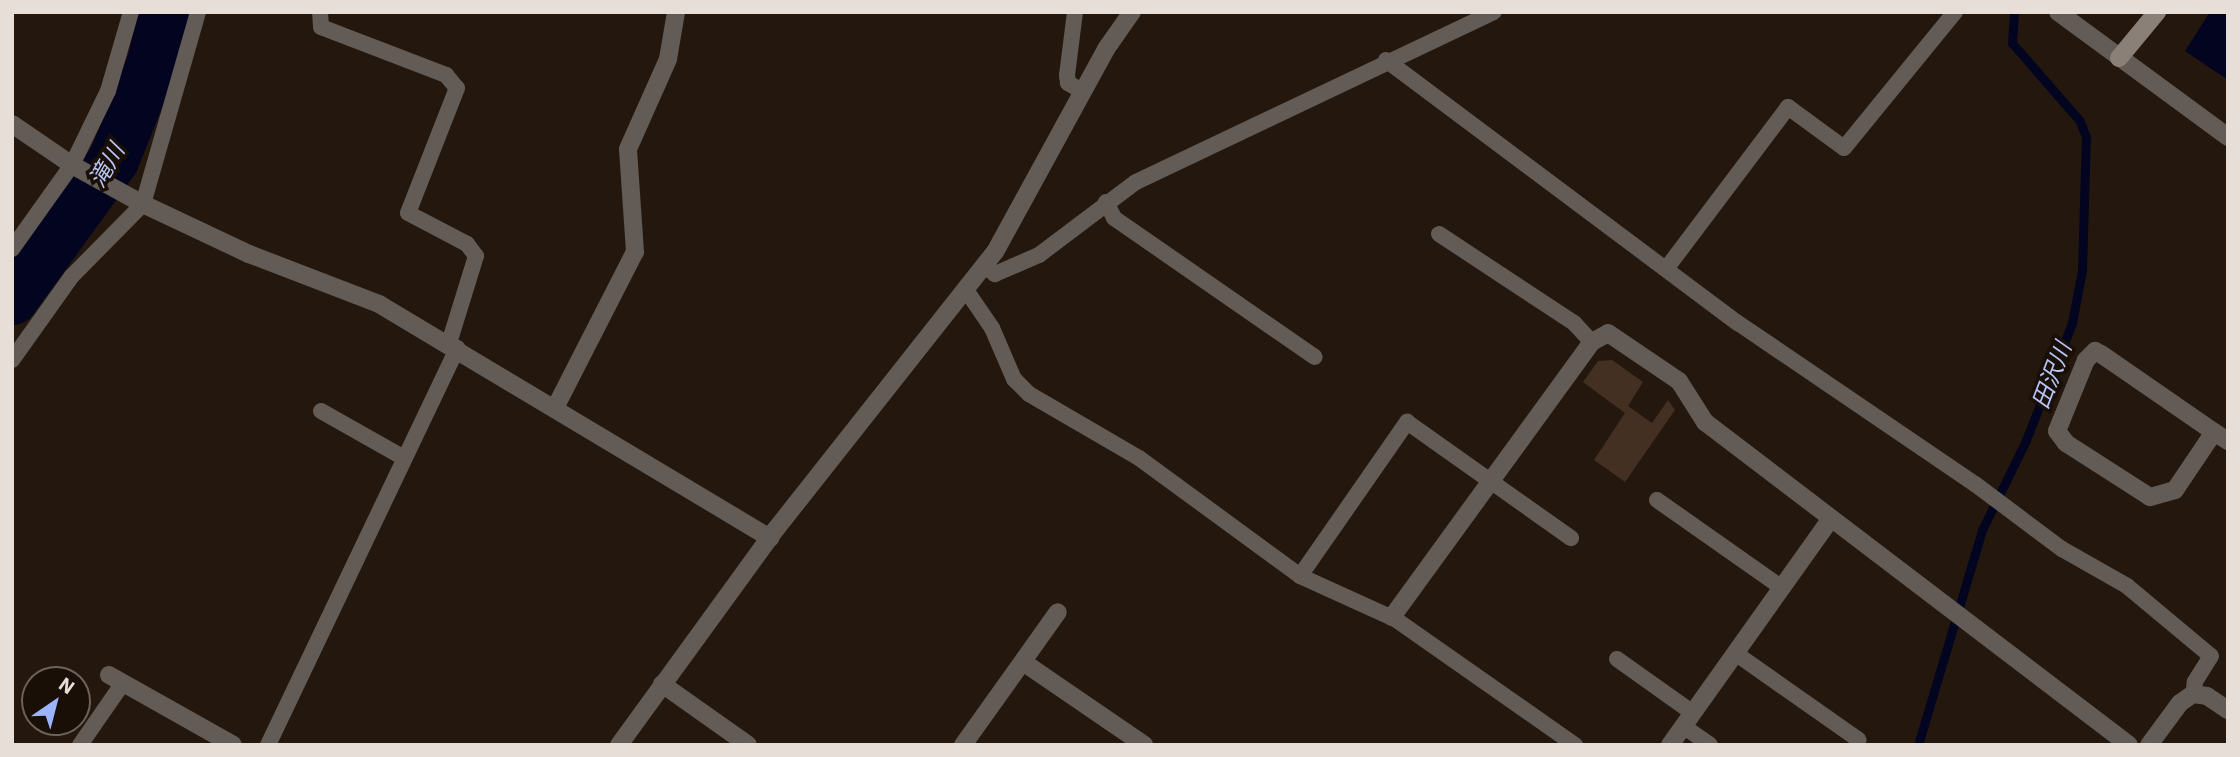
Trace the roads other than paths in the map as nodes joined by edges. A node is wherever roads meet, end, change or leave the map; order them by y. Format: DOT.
graph roads {
  1 [pos="131,12"];
  2 [pos="198,12"];
  3 [pos="320,12"];
  4 [pos="676,12"];
  5 [pos="1075,12"];
  6 [pos="1132,12"];
  7 [pos="1494,12"];
  8 [pos="1955,12"];
  9 [pos="2058,12"];
  10 [pos="2157,12"];
  11 [pos="2119,58"];
  12 [pos="1386,60"];
  13 [pos="1082,91"];
  14 [pos="12,124"];
  15 [pos="2228,137"];
  16 [pos="75,165"];
  17 [pos="137,201"];
  18 [pos="1106,202"];
  19 [pos="1439,234"];
  20 [pos="12,249"];
  21 [pos="985,266"];
  22 [pos="1666,269"];
  23 [pos="966,290"];
  24 [pos="1591,342"];
  25 [pos="453,346"];
  26 [pos="1315,358"];
  27 [pos="12,359"];
  28 [pos="555,408"];
  29 [pos="321,411"];
  30 [pos="2221,437"];
  31 [pos="404,458"];
  32 [pos="1493,482"];
  33 [pos="1657,500"];
  34 [pos="1830,520"];
  35 [pos="770,538"];
  36 [pos="1571,538"];
  37 [pos="1300,576"];
  38 [pos="1781,587"];
  39 [pos="1058,612"];
  40 [pos="1392,618"];
  41 [pos="1735,653"];
  42 [pos="1617,659"];
  43 [pos="1023,662"];
  44 [pos="116,679"];
  45 [pos="662,684"];
  46 [pos="2193,694"];
  47 [pos="2228,710"];
  48 [pos="1688,719"];
  49 [pos="1859,740"];
  50 [pos="80,745"];
  51 [pos="233,745"];
  52 [pos="268,745"];
  53 [pos="619,745"];
  54 [pos="748,745"];
  55 [pos="963,745"];
  56 [pos="1144,745"];
  57 [pos="1576,745"];
  58 [pos="1670,745"];
  59 [pos="1710,745"];
  60 [pos="2129,745"];
  61 [pos="2149,745"];
  1 -- 16 [label="lane"];
  2 -- 17 [label="lane"];
  3 -- 25 [label="lane"];
  4 -- 28 [label="street"];
  5 -- 13 [label="lane"];
  6 -- 13 [label="street"];
  7 -- 12 [label="lane"];
  8 -- 22 [label="lane"];
  9 -- 11 [label="street"];
  10 -- 11 [label="street"];
  11 -- 15 [label="street"];
  12 -- 18 [label="lane"];
  12 -- 22 [label="lane"];
  13 -- 21 [label="street"];
  14 -- 16 [label="street"];
  16 -- 17 [label="street"];
  16 -- 20 [label="lane"];
  17 -- 25 [label="street"];
  17 -- 27 [label="lane"];
  18 -- 21 [label="lane"];
  18 -- 26 [label="lane"];
  19 -- 24 [label="lane"];
  21 -- 23 [label="street"];
  22 -- 46 [label="lane"];
  23 -- 35 [label="street"];
  23 -- 37 [label="lane"];
  24 -- 32 [label="street"];
  24 -- 34 [label="street"];
  25 -- 28 [label="street"];
  25 -- 31 [label="lane"];
  28 -- 35 [label="street"];
  29 -- 31 [label="lane"];
  30 -- 30 [label="street"];
  31 -- 52 [label="lane"];
  32 -- 36 [label="lane"];
  32 -- 37 [label="lane"];
  32 -- 40 [label="street"];
  33 -- 38 [label="lane"];
  34 -- 38 [label="street"];
  34 -- 60 [label="street"];
  35 -- 45 [label="street"];
  37 -- 40 [label="lane"];
  38 -- 41 [label="street"];
  39 -- 43 [label="street"];
  40 -- 57 [label="lane"];
  41 -- 48 [label="street"];
  41 -- 49 [label="lane"];
  42 -- 48 [label="lane"];
  43 -- 55 [label="street"];
  43 -- 56 [label="street"];
  44 -- 50 [label="lane"];
  44 -- 51 [label="street"];
  45 -- 53 [label="street"];
  45 -- 54 [label="street"];
  46 -- 47 [label="street"];
  46 -- 61 [label="street"];
  48 -- 58 [label="street"];
  48 -- 59 [label="lane"];
}
